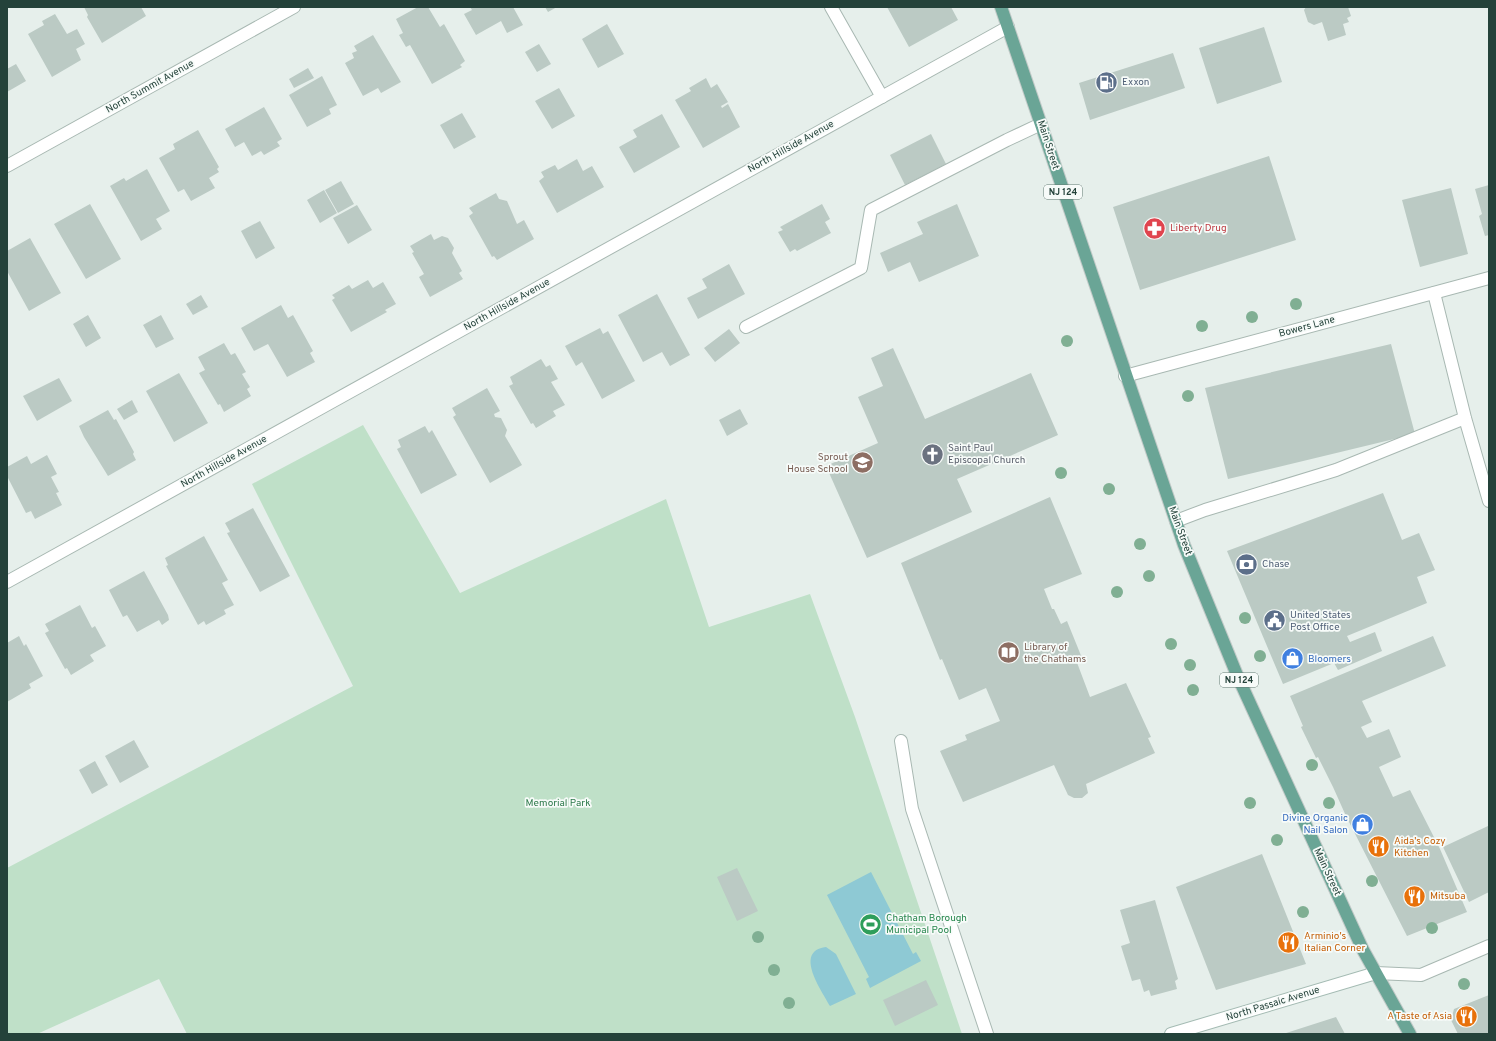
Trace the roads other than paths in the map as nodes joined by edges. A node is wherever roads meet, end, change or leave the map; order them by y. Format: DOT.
graph roads {
  1 [pos="294,7"];
  2 [pos="831,7"];
  3 [pos="1001,7"];
  4 [pos="1008,27"];
  5 [pos="882,97"];
  6 [pos="1041,124"];
  7 [pos="7,166"];
  8 [pos="1489,278"];
  9 [pos="1434,293"];
  10 [pos="746,327"];
  11 [pos="1126,376"];
  12 [pos="1465,418"];
  13 [pos="1489,501"];
  14 [pos="1176,521"];
  15 [pos="7,582"];
  16 [pos="901,741"];
  17 [pos="1489,946"];
  18 [pos="1376,973"];
  19 [pos="987,1034"];
  20 [pos="1171,1034"];
  21 [pos="1410,1034"];
  1 -- 7 [label="street, North Summit Avenue"];
  2 -- 5 [label="street"];
  3 -- 4 [label="main road, Main Street / NJ 124"];
  4 -- 5 [label="street, North Hillside Avenue"];
  4 -- 6 [label="main road, Main Street / NJ 124"];
  5 -- 15 [label="street, North Hillside Avenue"];
  6 -- 10 [label="street"];
  6 -- 11 [label="main road, Main Street / NJ 124"];
  8 -- 9 [label="street, Bowers Lane"];
  9 -- 11 [label="street, Bowers Lane"];
  9 -- 12 [label="street"];
  11 -- 14 [label="main road, Main Street / NJ 124"];
  12 -- 13 [label="street"];
  12 -- 14 [label="street"];
  14 -- 18 [label="main road, Main Street / NJ 124"];
  16 -- 19 [label="street"];
  17 -- 18 [label="street, North Passaic Avenue"];
  18 -- 20 [label="street, North Passaic Avenue"];
  18 -- 21 [label="main road, Main Street / NJ 124"];
}
